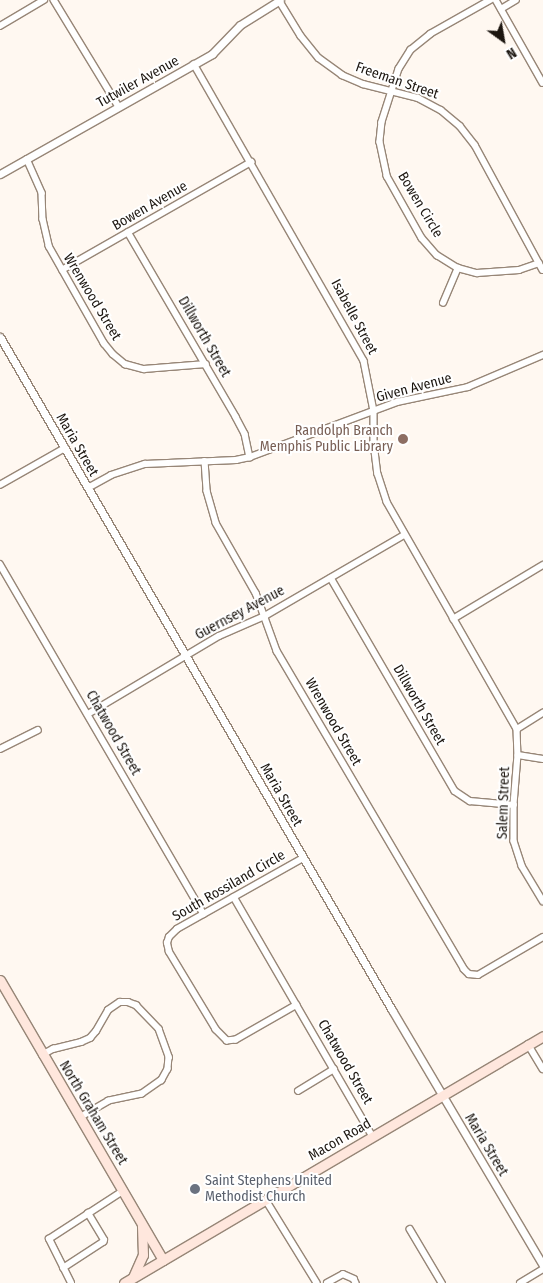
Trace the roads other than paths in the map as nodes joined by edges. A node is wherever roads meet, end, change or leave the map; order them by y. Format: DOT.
graph roads {
  1 [pos="44,0"];
  2 [pos="54,0"];
  3 [pos="280,0"];
  4 [pos="490,0"];
  5 [pos="496,0"];
  6 [pos="516,0"];
  7 [pos="501,9"];
  8 [pos="0,26"];
  9 [pos="194,64"];
  10 [pos="543,83"];
  11 [pos="392,91"];
  12 [pos="119,107"];
  13 [pos="27,159"];
  14 [pos="251,162"];
  15 [pos="0,174"];
  16 [pos="128,232"];
  17 [pos="539,263"];
  18 [pos="458,268"];
  19 [pos="62,270"];
  20 [pos="543,270"];
  21 [pos="443,303"];
  22 [pos="0,337"];
  23 [pos="543,355"];
  24 [pos="206,364"];
  25 [pos="374,411"];
  26 [pos="65,448"];
  27 [pos="250,457"];
  28 [pos="205,460"];
  29 [pos="0,485"];
  30 [pos="88,488"];
  31 [pos="404,535"];
  32 [pos="0,564"];
  33 [pos="543,565"];
  34 [pos="330,578"];
  35 [pos="265,616"];
  36 [pos="453,619"];
  37 [pos="185,656"];
  38 [pos="543,713"];
  39 [pos="88,714"];
  40 [pos="517,729"];
  41 [pos="38,730"];
  42 [pos="0,749"];
  43 [pos="518,755"];
  44 [pos="543,759"];
  45 [pos="514,805"];
  46 [pos="303,858"];
  47 [pos="234,897"];
  48 [pos="543,901"];
  49 [pos="204,914"];
  50 [pos="543,936"];
  51 [pos="0,980"];
  52 [pos="297,1004"];
  53 [pos="543,1036"];
  54 [pos="528,1044"];
  55 [pos="42,1055"];
  56 [pos="334,1069"];
  57 [pos="543,1069"];
  58 [pos="298,1091"];
  59 [pos="442,1096"];
  60 [pos="79,1118"];
  61 [pos="373,1137"];
  62 [pos="123,1191"];
  63 [pos="266,1200"];
  64 [pos="88,1213"];
  65 [pos="141,1222"];
  66 [pos="410,1228"];
  67 [pos="163,1260"];
  68 [pos="543,1264"];
  69 [pos="63,1268"];
  70 [pos="543,1269"];
  71 [pos="133,1280"];
  72 [pos="71,1283"];
  73 [pos="124,1283"];
  74 [pos="317,1283"];
  75 [pos="327,1283"];
  76 [pos="356,1283"];
  77 [pos="442,1283"];
  78 [pos="520,1283"];
  1 -- 8 [label="street"];
  2 -- 12 [label="street"];
  3 -- 9 [label="street, Tutwiler Avenue"];
  3 -- 11 [label="street, Freeman Street"];
  4 -- 11 [label="street"];
  5 -- 7 [label="street"];
  6 -- 7 [label="street"];
  7 -- 10 [label="street"];
  9 -- 12 [label="street, Tutwiler Avenue"];
  9 -- 14 [label="street, Isabelle Street"];
  11 -- 17 [label="street, Freeman Street"];
  11 -- 18 [label="street, Bowen Circle"];
  12 -- 13 [label="street, Tutwiler Avenue"];
  13 -- 15 [label="street, Tutwiler Avenue"];
  13 -- 19 [label="street, Wrenwood Street"];
  14 -- 16 [label="street, Bowen Avenue"];
  14 -- 25 [label="street, Isabelle Street"];
  16 -- 19 [label="street, Bowen Avenue"];
  16 -- 24 [label="street, Dillworth Street"];
  17 -- 18 [label="street, Bowen Circle"];
  17 -- 20 [label="street, Freeman Street"];
  18 -- 21 [label="street"];
  19 -- 24 [label="street, Wrenwood Street"];
  22 -- 26 [label="street, Maria Street"];
  23 -- 25 [label="street, Given Avenue"];
  24 -- 27 [label="street, Dillworth Street"];
  25 -- 27 [label="street, Given Avenue"];
  25 -- 31 [label="street, Isabelle Street"];
  26 -- 29 [label="street"];
  26 -- 30 [label="street, Maria Street"];
  27 -- 28 [label="street, Given Avenue"];
  28 -- 30 [label="street, Given Avenue"];
  28 -- 35 [label="street, Wrenwood Street"];
  30 -- 37 [label="street, Maria Street"];
  31 -- 34 [label="street, Guernsey Avenue"];
  31 -- 36 [label="street, Isabelle Street"];
  32 -- 39 [label="street, Chatwood Street"];
  33 -- 36 [label="street"];
  34 -- 35 [label="street, Guernsey Avenue"];
  34 -- 45 [label="street, Dillworth Street"];
  35 -- 37 [label="street, Guernsey Avenue"];
  35 -- 50 [label="street, Wrenwood Street"];
  36 -- 40 [label="street, Isabelle Street"];
  37 -- 39 [label="street, Guernsey Avenue"];
  37 -- 46 [label="street, Maria Street"];
  38 -- 40 [label="street"];
  39 -- 49 [label="street, Chatwood Street"];
  40 -- 43 [label="street, Salem Street"];
  41 -- 42 [label="street"];
  43 -- 44 [label="street"];
  43 -- 45 [label="street, Salem Street"];
  45 -- 48 [label="street, Salem Street"];
  46 -- 47 [label="street, South Rossiland Circle"];
  46 -- 59 [label="street, Maria Street"];
  47 -- 49 [label="street, South Rossiland Circle"];
  47 -- 52 [label="street, Chatwood Street"];
  49 -- 52 [label="street, South Rossiland Circle"];
  51 -- 55 [label="main road, North Graham Street"];
  52 -- 56 [label="street, Chatwood Street"];
  53 -- 54 [label="main road, Macon Road"];
  54 -- 57 [label="street"];
  54 -- 59 [label="main road, Macon Road"];
  55 -- 60 [label="main road, North Graham Street"];
  55 -- 60 [label="street"];
  56 -- 58 [label="street"];
  56 -- 61 [label="street, Chatwood Street"];
  59 -- 61 [label="main road, Macon Road"];
  59 -- 68 [label="street, Maria Street"];
  60 -- 62 [label="main road, North Graham Street"];
  61 -- 63 [label="main road, Macon Road"];
  62 -- 64 [label="street"];
  62 -- 65 [label="main road, North Graham Street"];
  63 -- 67 [label="main road, Macon Road"];
  63 -- 74 [label="street"];
  64 -- 69 [label="street"];
  64 -- 69 [label="street"];
  65 -- 67 [label="main road, North Graham Street"];
  65 -- 71 [label="main road"];
  66 -- 77 [label="street"];
  67 -- 71 [label="main road, Macon Road"];
  69 -- 72 [label="street"];
  70 -- 78 [label="street"];
  71 -- 73 [label="main road"];
  75 -- 76 [label="street"];
}
